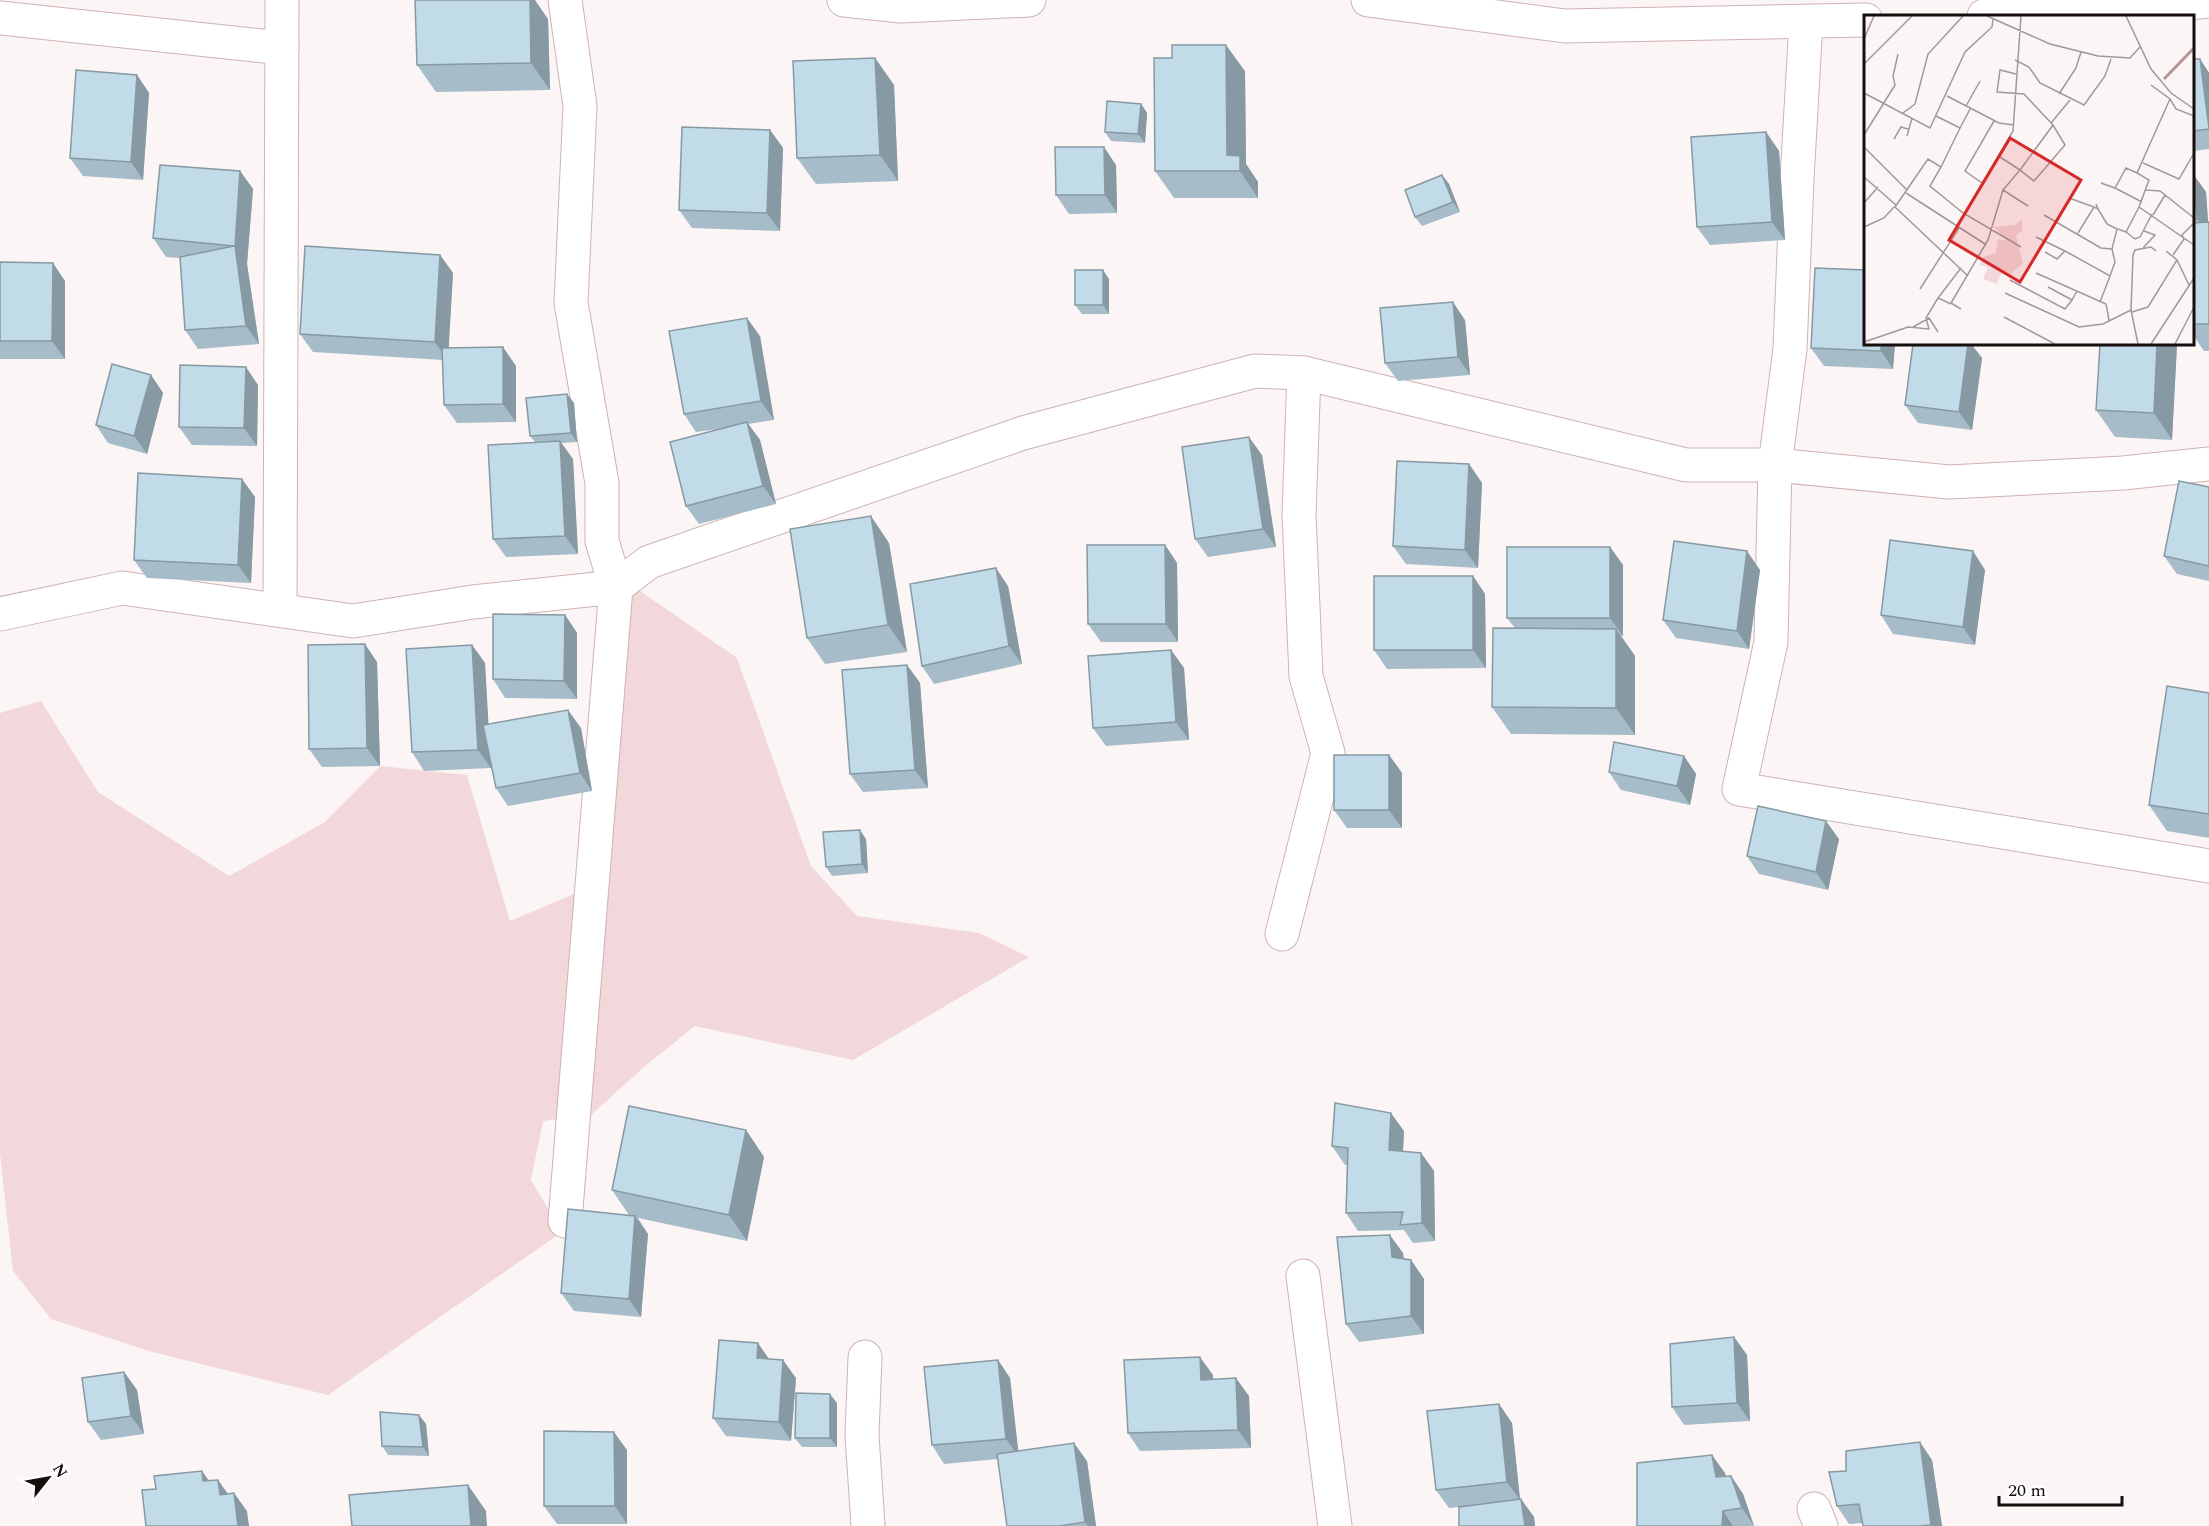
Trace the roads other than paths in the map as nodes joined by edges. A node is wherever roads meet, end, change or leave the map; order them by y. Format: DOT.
graph roads {
  1 [pos="282,0"];
  2 [pos="565,0"];
  3 [pos="844,0"];
  4 [pos="1029,0"];
  5 [pos="1368,0"];
  6 [pos="2209,1"];
  7 [pos="1996,15"];
  8 [pos="0,18"];
  9 [pos="1864,20"];
  10 [pos="1806,22"];
  11 [pos="282,48"];
  12 [pos="1304,373"];
  13 [pos="2209,464"];
  14 [pos="1775,465"];
  15 [pos="616,587"];
  16 [pos="280,610"];
  17 [pos="0,614"];
  18 [pos="2209,866"];
  19 [pos="1282,934"];
  20 [pos="565,1221"];
  21 [pos="1303,1276"];
  22 [pos="865,1357"];
  23 [pos="868,1526"];
  24 [pos="1335,1526"];
  1 -- 11 [label="street"];
  2 -- 15 [label="street"];
  3 -- 4 [label="street"];
  5 -- 10 [label="street"];
  6 -- 7 [label="street"];
  8 -- 11 [label="street"];
  9 -- 10 [label="street"];
  10 -- 14 [label="street"];
  11 -- 16 [label="street"];
  12 -- 14 [label="street"];
  12 -- 15 [label="street"];
  12 -- 19 [label="street"];
  13 -- 14 [label="street"];
  14 -- 18 [label="street"];
  15 -- 16 [label="street"];
  15 -- 20 [label="street"];
  16 -- 17 [label="street"];
  21 -- 24 [label="street"];
  22 -- 23 [label="street"];
}
